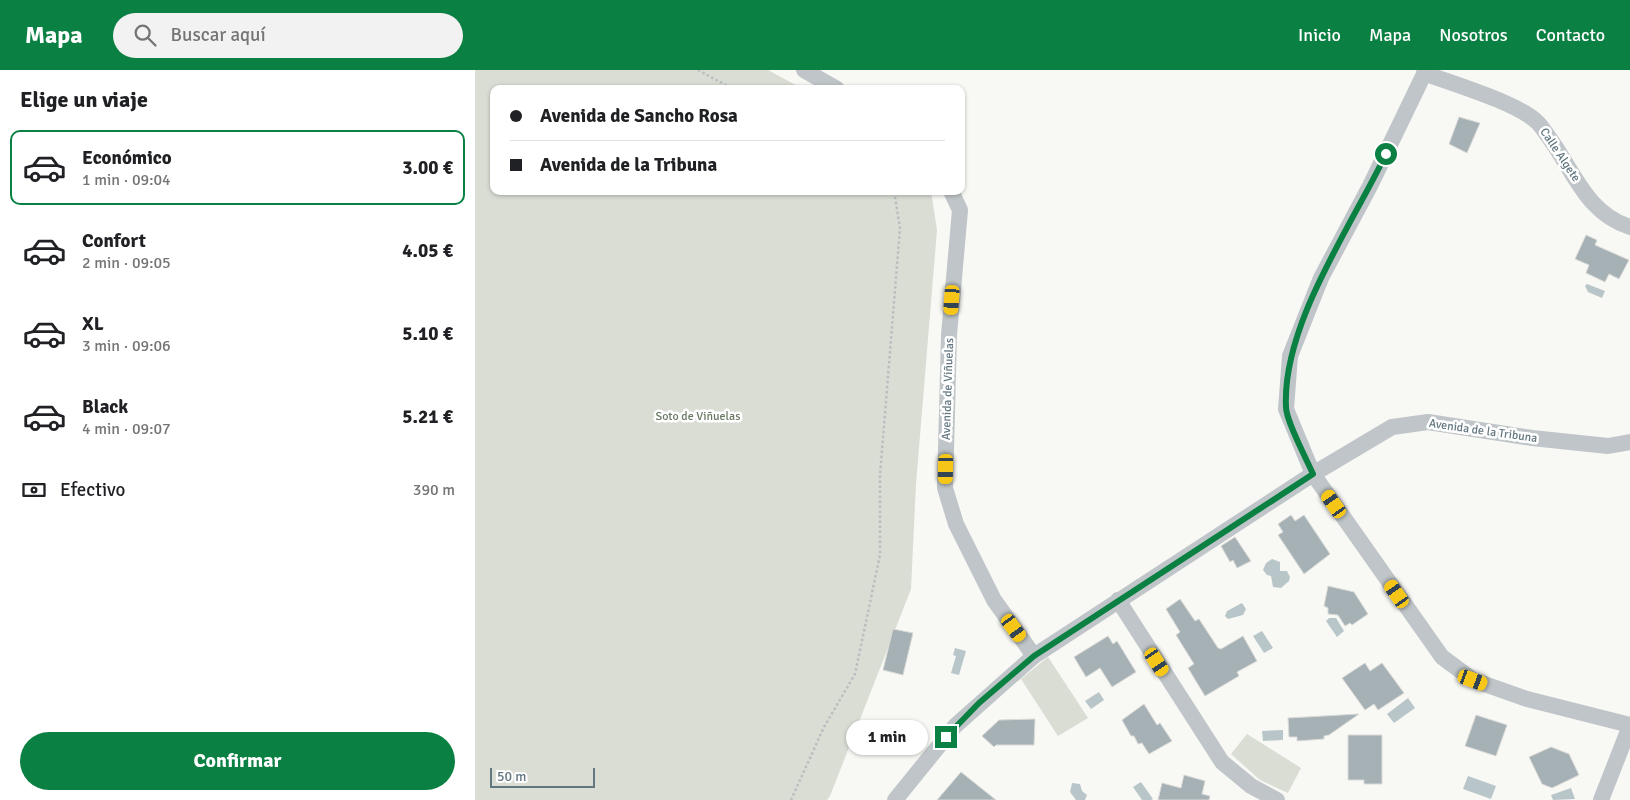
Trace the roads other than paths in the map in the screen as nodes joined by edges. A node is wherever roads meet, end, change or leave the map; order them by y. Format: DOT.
graph roads {
  1 [pos="804,70"];
  2 [pos="1425,71"];
  3 [pos="830,85"];
  4 [pos="953,195"];
  5 [pos="1630,227"];
  6 [pos="1630,442"];
  7 [pos="1313,474"];
  8 [pos="1118,600"];
  9 [pos="1034,656"];
  10 [pos="1630,725"];
  11 [pos="895,800"];
  12 [pos="1277,800"];
  13 [pos="1601,800"];
  1 -- 3 [label="street"];
  2 -- 5 [label="street, Calle Algete"];
  2 -- 7 [label="street"];
  4 -- 9 [label="street, Avenida de Viñuelas"];
  6 -- 7 [label="street, Avenida de la Tribuna"];
  7 -- 8 [label="street, Avenida de la Tribuna"];
  7 -- 10 [label="street"];
  8 -- 9 [label="street, Avenida de la Tribuna"];
  8 -- 12 [label="street"];
  9 -- 11 [label="street, Avenida de la Tribuna"];
  10 -- 13 [label="street"];
}
